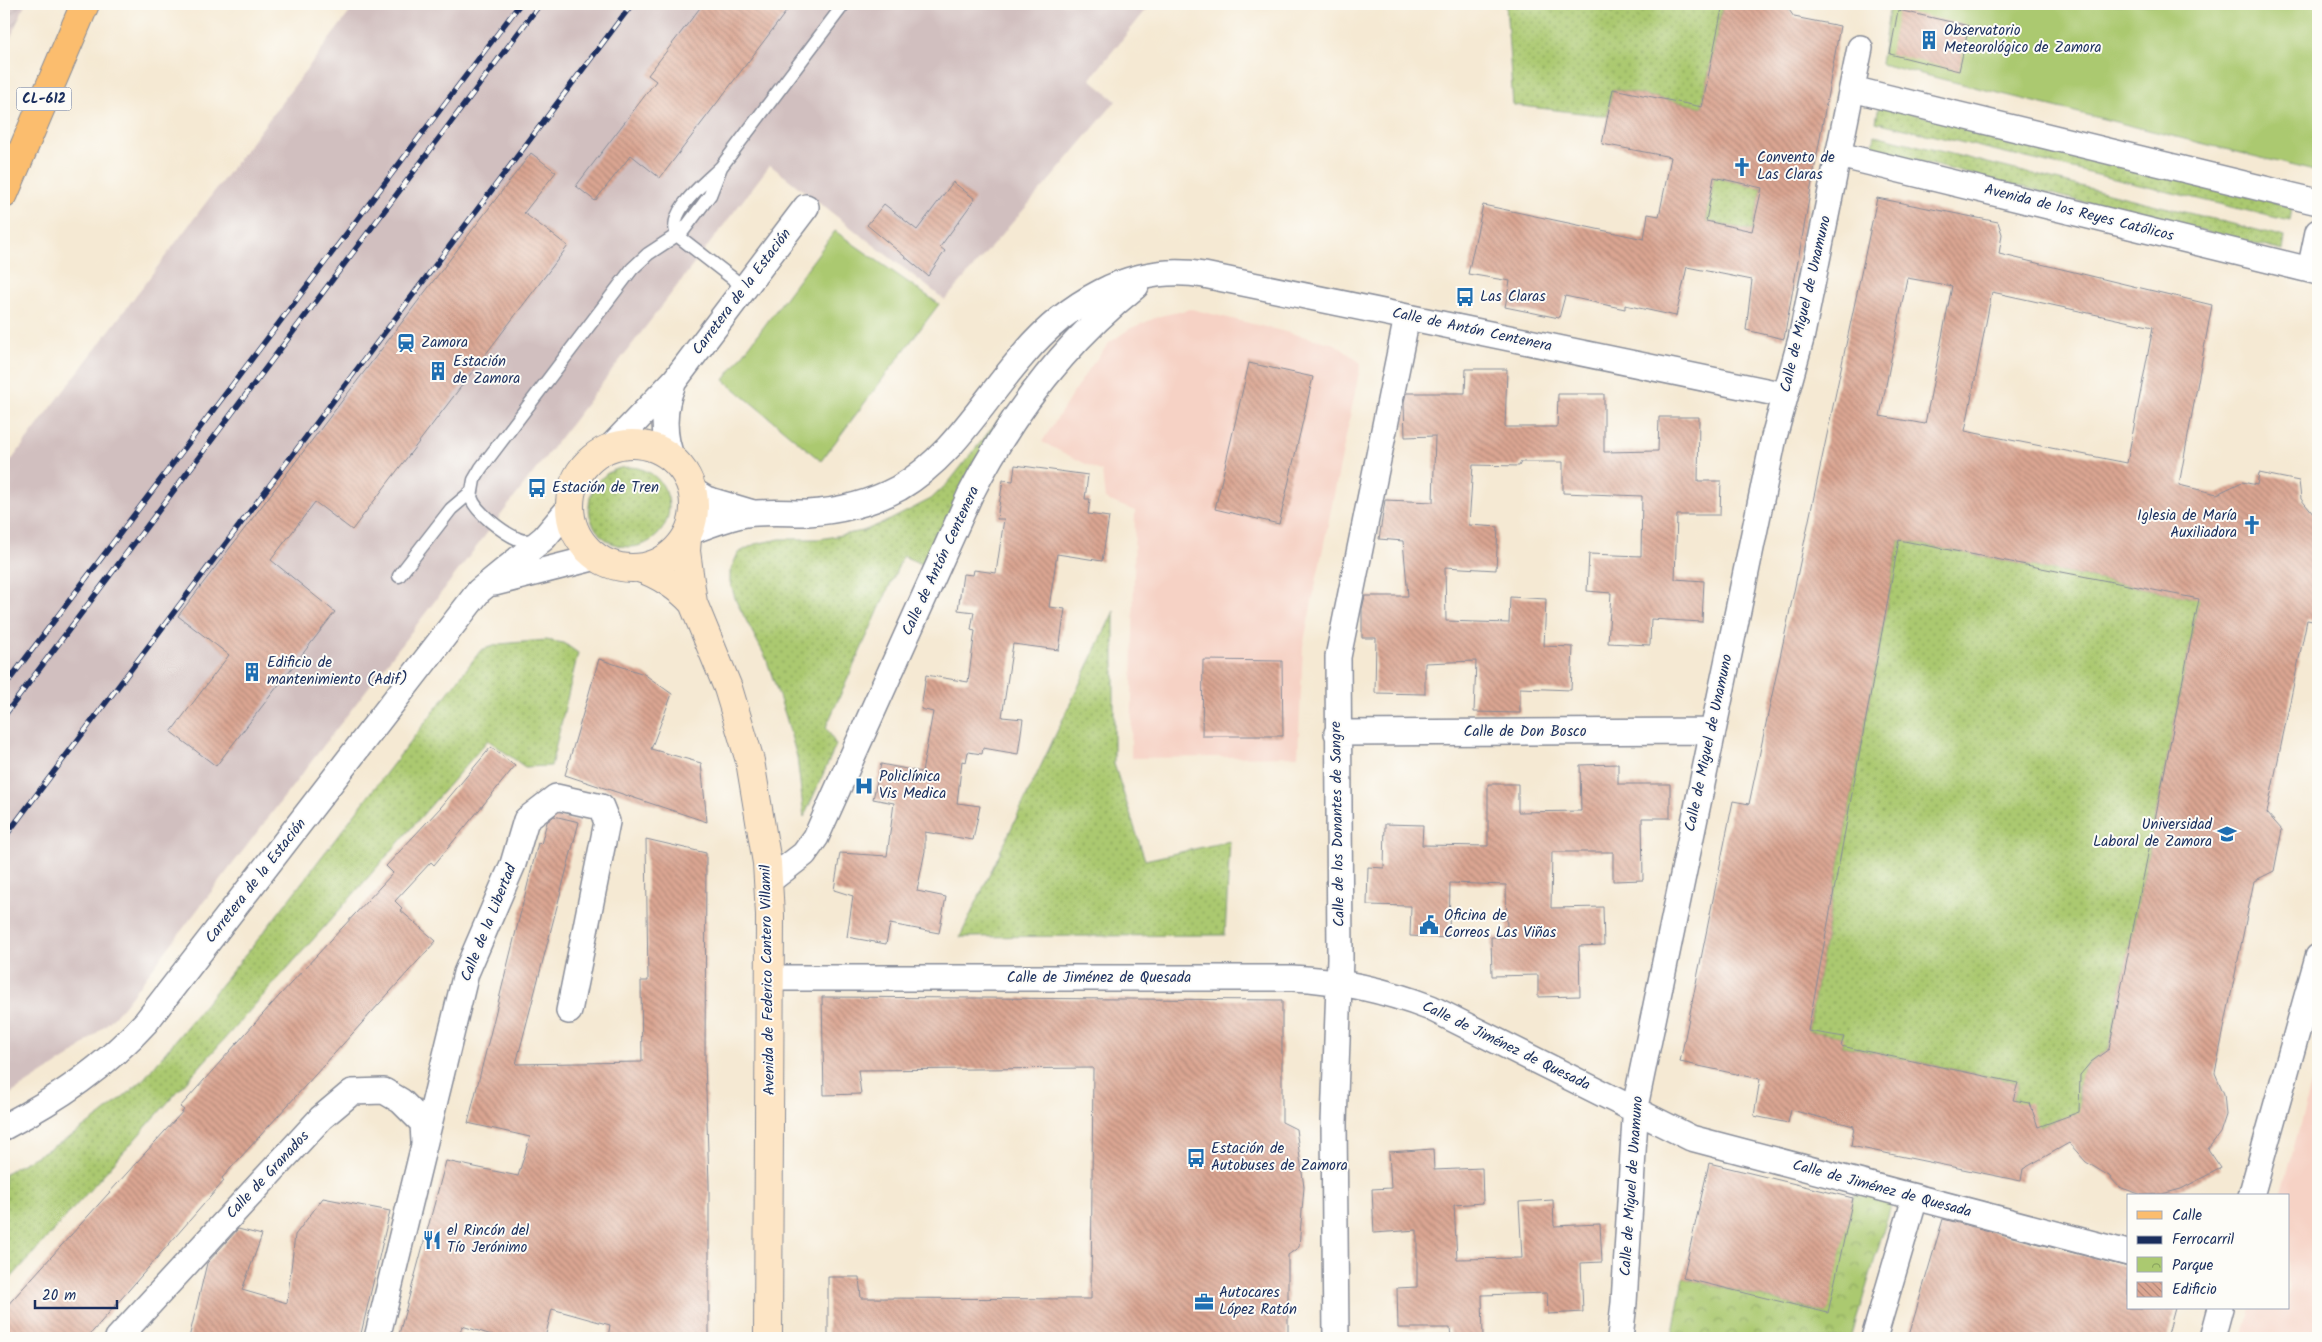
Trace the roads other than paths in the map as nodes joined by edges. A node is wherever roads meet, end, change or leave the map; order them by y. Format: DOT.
graph roads {
  1 [pos="85,4"];
  2 [pos="844,4"];
  3 [pos="1860,48"];
  4 [pos="1852,89"];
  5 [pos="1839,155"];
  6 [pos="4,194"];
  7 [pos="2318,202"];
  8 [pos="806,207"];
  9 [pos="2318,232"];
  10 [pos="678,236"];
  11 [pos="2314,271"];
  12 [pos="1158,273"];
  13 [pos="745,288"];
  14 [pos="1407,317"];
  15 [pos="677,378"];
  16 [pos="1785,395"];
  17 [pos="610,448"];
  18 [pos="673,460"];
  19 [pos="693,491"];
  20 [pos="471,492"];
  21 [pos="571,506"];
  22 [pos="758,513"];
  23 [pos="688,535"];
  24 [pos="544,538"];
  25 [pos="597,557"];
  26 [pos="639,568"];
  27 [pos="399,576"];
  28 [pos="474,598"];
  29 [pos="693,603"];
  30 [pos="1712,732"];
  31 [pos="1337,733"];
  32 [pos="769,881"];
  33 [pos="2318,957"];
  34 [pos="770,978"];
  35 [pos="1340,982"];
  36 [pos="569,1011"];
  37 [pos="1635,1110"];
  38 [pos="4,1127"];
  39 [pos="424,1143"];
  40 [pos="2253,1194"];
  41 [pos="1915,1198"];
  42 [pos="2127,1253"];
  43 [pos="2219,1310"];
  44 [pos="118,1338"];
  45 [pos="376,1338"];
  46 [pos="768,1338"];
  47 [pos="1336,1338"];
  48 [pos="1620,1338"];
  49 [pos="1874,1338"];
  50 [pos="2212,1338"];
  1 -- 6 [label="main road, CL-612"];
  2 -- 10 [label="lane"];
  3 -- 4 [label="street, Calle de Miguel de Unamuno"];
  4 -- 5 [label="street, Calle de Miguel de Unamuno"];
  4 -- 7 [label="street"];
  5 -- 11 [label="street, Avenida de los Reyes Católicos"];
  5 -- 16 [label="street, Calle de Miguel de Unamuno"];
  8 -- 13 [label="street, Carretera de la Estación"];
  9 -- 11 [label="street"];
  10 -- 13 [label="lane"];
  10 -- 20 [label="lane"];
  12 -- 14 [label="street, Calle de Antón Centenera"];
  12 -- 22 [label="street, Calle de Antón Centenera"];
  12 -- 32 [label="street, Calle de Antón Centenera"];
  13 -- 15 [label="street, Carretera de la Estación"];
  14 -- 16 [label="street, Calle de Antón Centenera"];
  14 -- 31 [label="street, Calle de los Donantes de Sangre"];
  15 -- 17 [label="street, Carretera de la Estación"];
  15 -- 18 [label="street, Carretera de la Estación"];
  16 -- 30 [label="street, Calle de Miguel de Unamuno"];
  17 -- 18 [label="street"];
  17 -- 21 [label="street"];
  18 -- 19 [label="street"];
  19 -- 22 [label="street, Calle de Antón Centenera"];
  19 -- 23 [label="street"];
  20 -- 24 [label="lane"];
  20 -- 27 [label="lane"];
  21 -- 24 [label="street, Carretera de la Estación"];
  21 -- 25 [label="street"];
  22 -- 23 [label="street, Calle de Antón Centenera"];
  23 -- 26 [label="street"];
  23 -- 29 [label="street, Avenida de Federico Cantero Villamil"];
  24 -- 28 [label="street, Carretera de la Estación"];
  25 -- 26 [label="street"];
  25 -- 28 [label="street, Carretera de la Estación"];
  26 -- 29 [label="street, Avenida de Federico Cantero Villamil"];
  28 -- 38 [label="street, Carretera de la Estación"];
  29 -- 32 [label="street, Avenida de Federico Cantero Villamil"];
  30 -- 31 [label="street, Calle de Don Bosco"];
  30 -- 37 [label="street, Calle de Miguel de Unamuno"];
  31 -- 35 [label="street, Calle de los Donantes de Sangre"];
  32 -- 34 [label="street, Avenida de Federico Cantero Villamil"];
  33 -- 40 [label="street"];
  34 -- 35 [label="street, Calle de Jiménez de Quesada"];
  34 -- 46 [label="street, Avenida de Federico Cantero Villamil"];
  35 -- 37 [label="street, Calle de Jiménez de Quesada"];
  35 -- 47 [label="street, Calle de los Donantes de Sangre"];
  36 -- 39 [label="street, Calle de la Libertad"];
  37 -- 41 [label="street, Calle de Jiménez de Quesada"];
  37 -- 48 [label="street, Calle de Miguel de Unamuno"];
  39 -- 44 [label="street, Calle de Granados"];
  39 -- 45 [label="street, Calle de la Libertad"];
  41 -- 42 [label="street, Calle de Jiménez de Quesada"];
  41 -- 49 [label="street"];
  43 -- 50 [label="street"];
}
